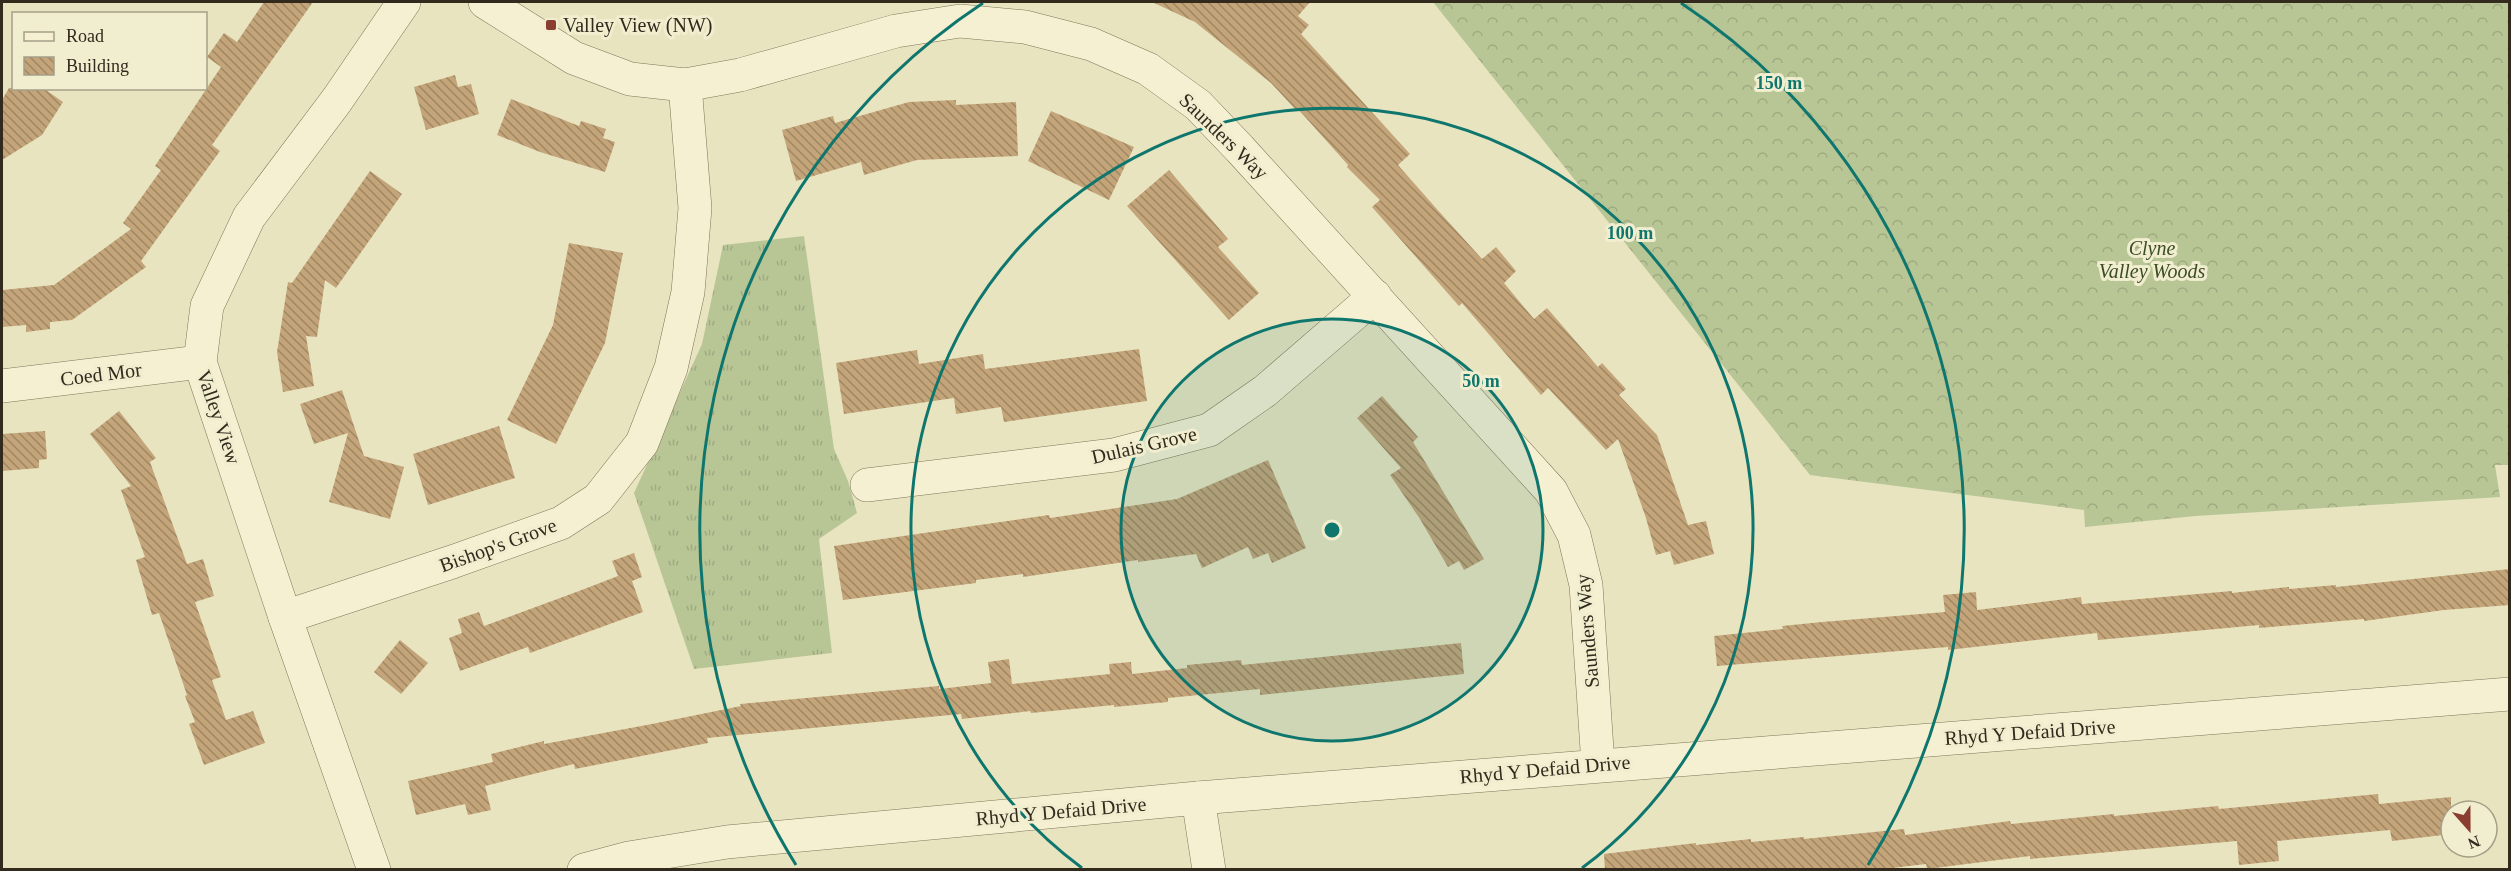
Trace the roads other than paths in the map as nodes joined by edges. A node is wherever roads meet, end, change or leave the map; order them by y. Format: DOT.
graph roads {
  1 [pos="404,2"];
  2 [pos="485,2"];
  3 [pos="685,85"];
  4 [pos="1375,296"];
  5 [pos="200,362"];
  6 [pos="2,386"];
  7 [pos="867,485"];
  8 [pos="285,617"];
  9 [pos="2510,694"];
  10 [pos="1598,765"];
  11 [pos="1198,798"];
  12 [pos="374,870"];
  13 [pos="584,870"];
  14 [pos="1209,870"];
  1 -- 5 [label="street, Valley View"];
  2 -- 3 [label="street, Saunders Way"];
  3 -- 4 [label="street, Saunders Way"];
  3 -- 8 [label="street, Bishop's Grove"];
  4 -- 7 [label="street, Dulais Grove"];
  4 -- 10 [label="street, Saunders Way"];
  5 -- 6 [label="street, Coed Mor"];
  5 -- 8 [label="street, Valley View"];
  8 -- 12 [label="street, Valley View"];
  9 -- 10 [label="street, Rhyd Y Defaid Drive"];
  10 -- 11 [label="street, Rhyd Y Defaid Drive"];
  11 -- 13 [label="street, Rhyd Y Defaid Drive"];
  11 -- 14 [label="street"];
}
